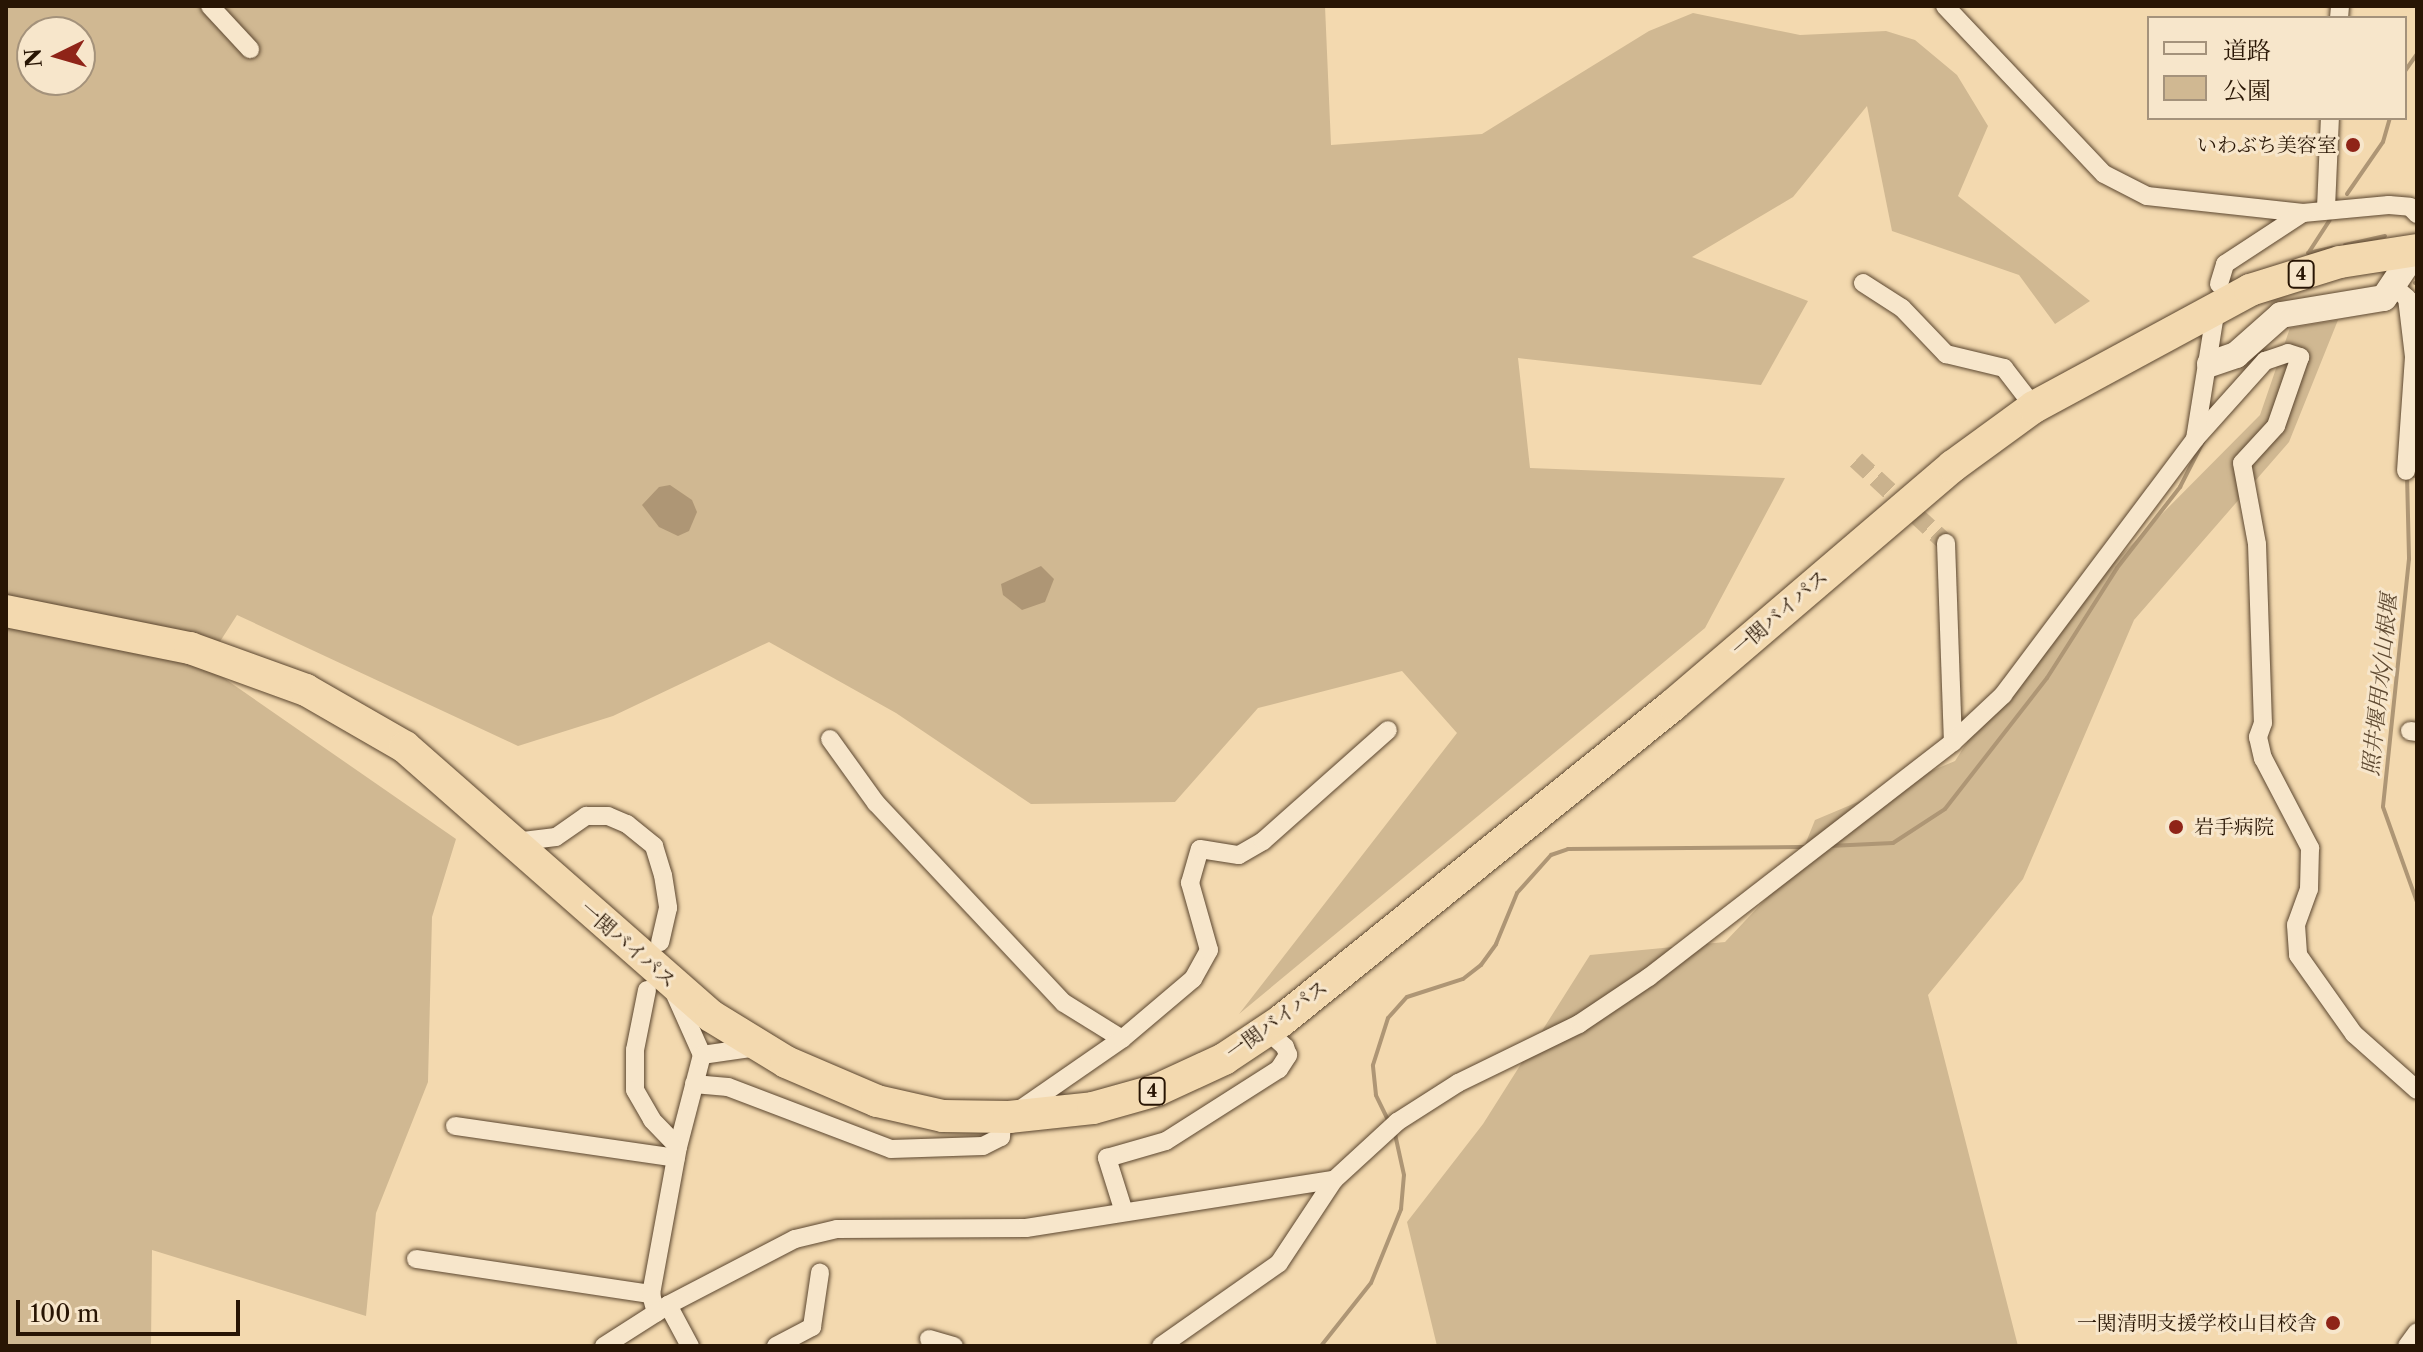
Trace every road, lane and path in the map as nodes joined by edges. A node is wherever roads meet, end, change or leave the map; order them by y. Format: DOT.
graph roads {
  1 [pos="210,6"];
  2 [pos="1945,6"];
  3 [pos="250,49"];
  4 [pos="2330,120"];
  5 [pos="2326,208"];
  6 [pos="2303,213"];
  7 [pos="2417,214"];
  8 [pos="2408,267"];
  9 [pos="1863,283"];
  10 [pos="2219,284"];
  11 [pos="2203,321"];
  12 [pos="2210,364"];
  13 [pos="2034,407"];
  14 [pos="2195,439"];
  15 [pos="2406,471"];
  16 [pos="1946,543"];
  17 [pos="6,611"];
  18 [pos="1388,730"];
  19 [pos="830,739"];
  20 [pos="1953,742"];
  21 [pos="515,842"];
  22 [pos="660,942"];
  23 [pos="658,986"];
  24 [pos="1267,1030"];
  25 [pos="1122,1039"];
  26 [pos="759,1047"];
  27 [pos="702,1055"];
  28 [pos="694,1084"];
  29 [pos="2417,1090"];
  30 [pos="1006,1117"];
  31 [pos="455,1126"];
  32 [pos="677,1153"];
  33 [pos="1334,1180"];
  34 [pos="1124,1212"];
  35 [pos="416,1259"];
  36 [pos="820,1273"];
  37 [pos="651,1294"];
  38 [pos="662,1309"];
  39 [pos="1191,1326"];
  40 [pos="2417,1332"];
  41 [pos="929,1339"];
  42 [pos="604,1346"];
  43 [pos="690,1346"];
  44 [pos="776,1346"];
  45 [pos="954,1346"];
  46 [pos="1161,1346"];
  47 [pos="1193,1346"];
  48 [pos="2407,1346"];
  1 -- 3 [label="street"];
  2 -- 6 [label="street"];
  4 -- 5 [label="street"];
  5 -- 6 [label="street"];
  5 -- 7 [label="street"];
  6 -- 10 [label="street"];
  8 -- 11 [label="highway, 一関バイパス / 4"];
  8 -- 12 [label="street"];
  8 -- 15 [label="street"];
  9 -- 13 [label="street"];
  11 -- 12 [label="street"];
  11 -- 13 [label="highway, 一関バイパス / 4"];
  12 -- 14 [label="street"];
  13 -- 24 [label="highway, 一関バイパス / 4"];
  14 -- 20 [label="street"];
  14 -- 29 [label="street"];
  16 -- 20 [label="street"];
  17 -- 21 [label="highway, 一関バイパス / 4"];
  18 -- 25 [label="street"];
  19 -- 25 [label="street"];
  20 -- 33 [label="street"];
  21 -- 22 [label="street"];
  21 -- 23 [label="highway, 一関バイパス / 4"];
  23 -- 26 [label="highway, 一関バイパス / 4"];
  23 -- 27 [label="street"];
  23 -- 32 [label="street"];
  24 -- 30 [label="highway, 一関バイパス / 4"];
  24 -- 34 [label="street"];
  25 -- 30 [label="street"];
  26 -- 27 [label="street"];
  26 -- 30 [label="highway, 一関バイパス / 4"];
  27 -- 28 [label="street"];
  28 -- 30 [label="street"];
  28 -- 32 [label="street"];
  31 -- 32 [label="street"];
  32 -- 37 [label="street"];
  33 -- 34 [label="street"];
  33 -- 39 [label="street"];
  34 -- 38 [label="street"];
  35 -- 37 [label="street"];
  36 -- 44 [label="street"];
  37 -- 38 [label="street"];
  38 -- 42 [label="street"];
  38 -- 43 [label="street"];
  39 -- 46 [label="street"];
  39 -- 47 [label="street"];
  40 -- 48 [label="street"];
  41 -- 45 [label="street"];
}
